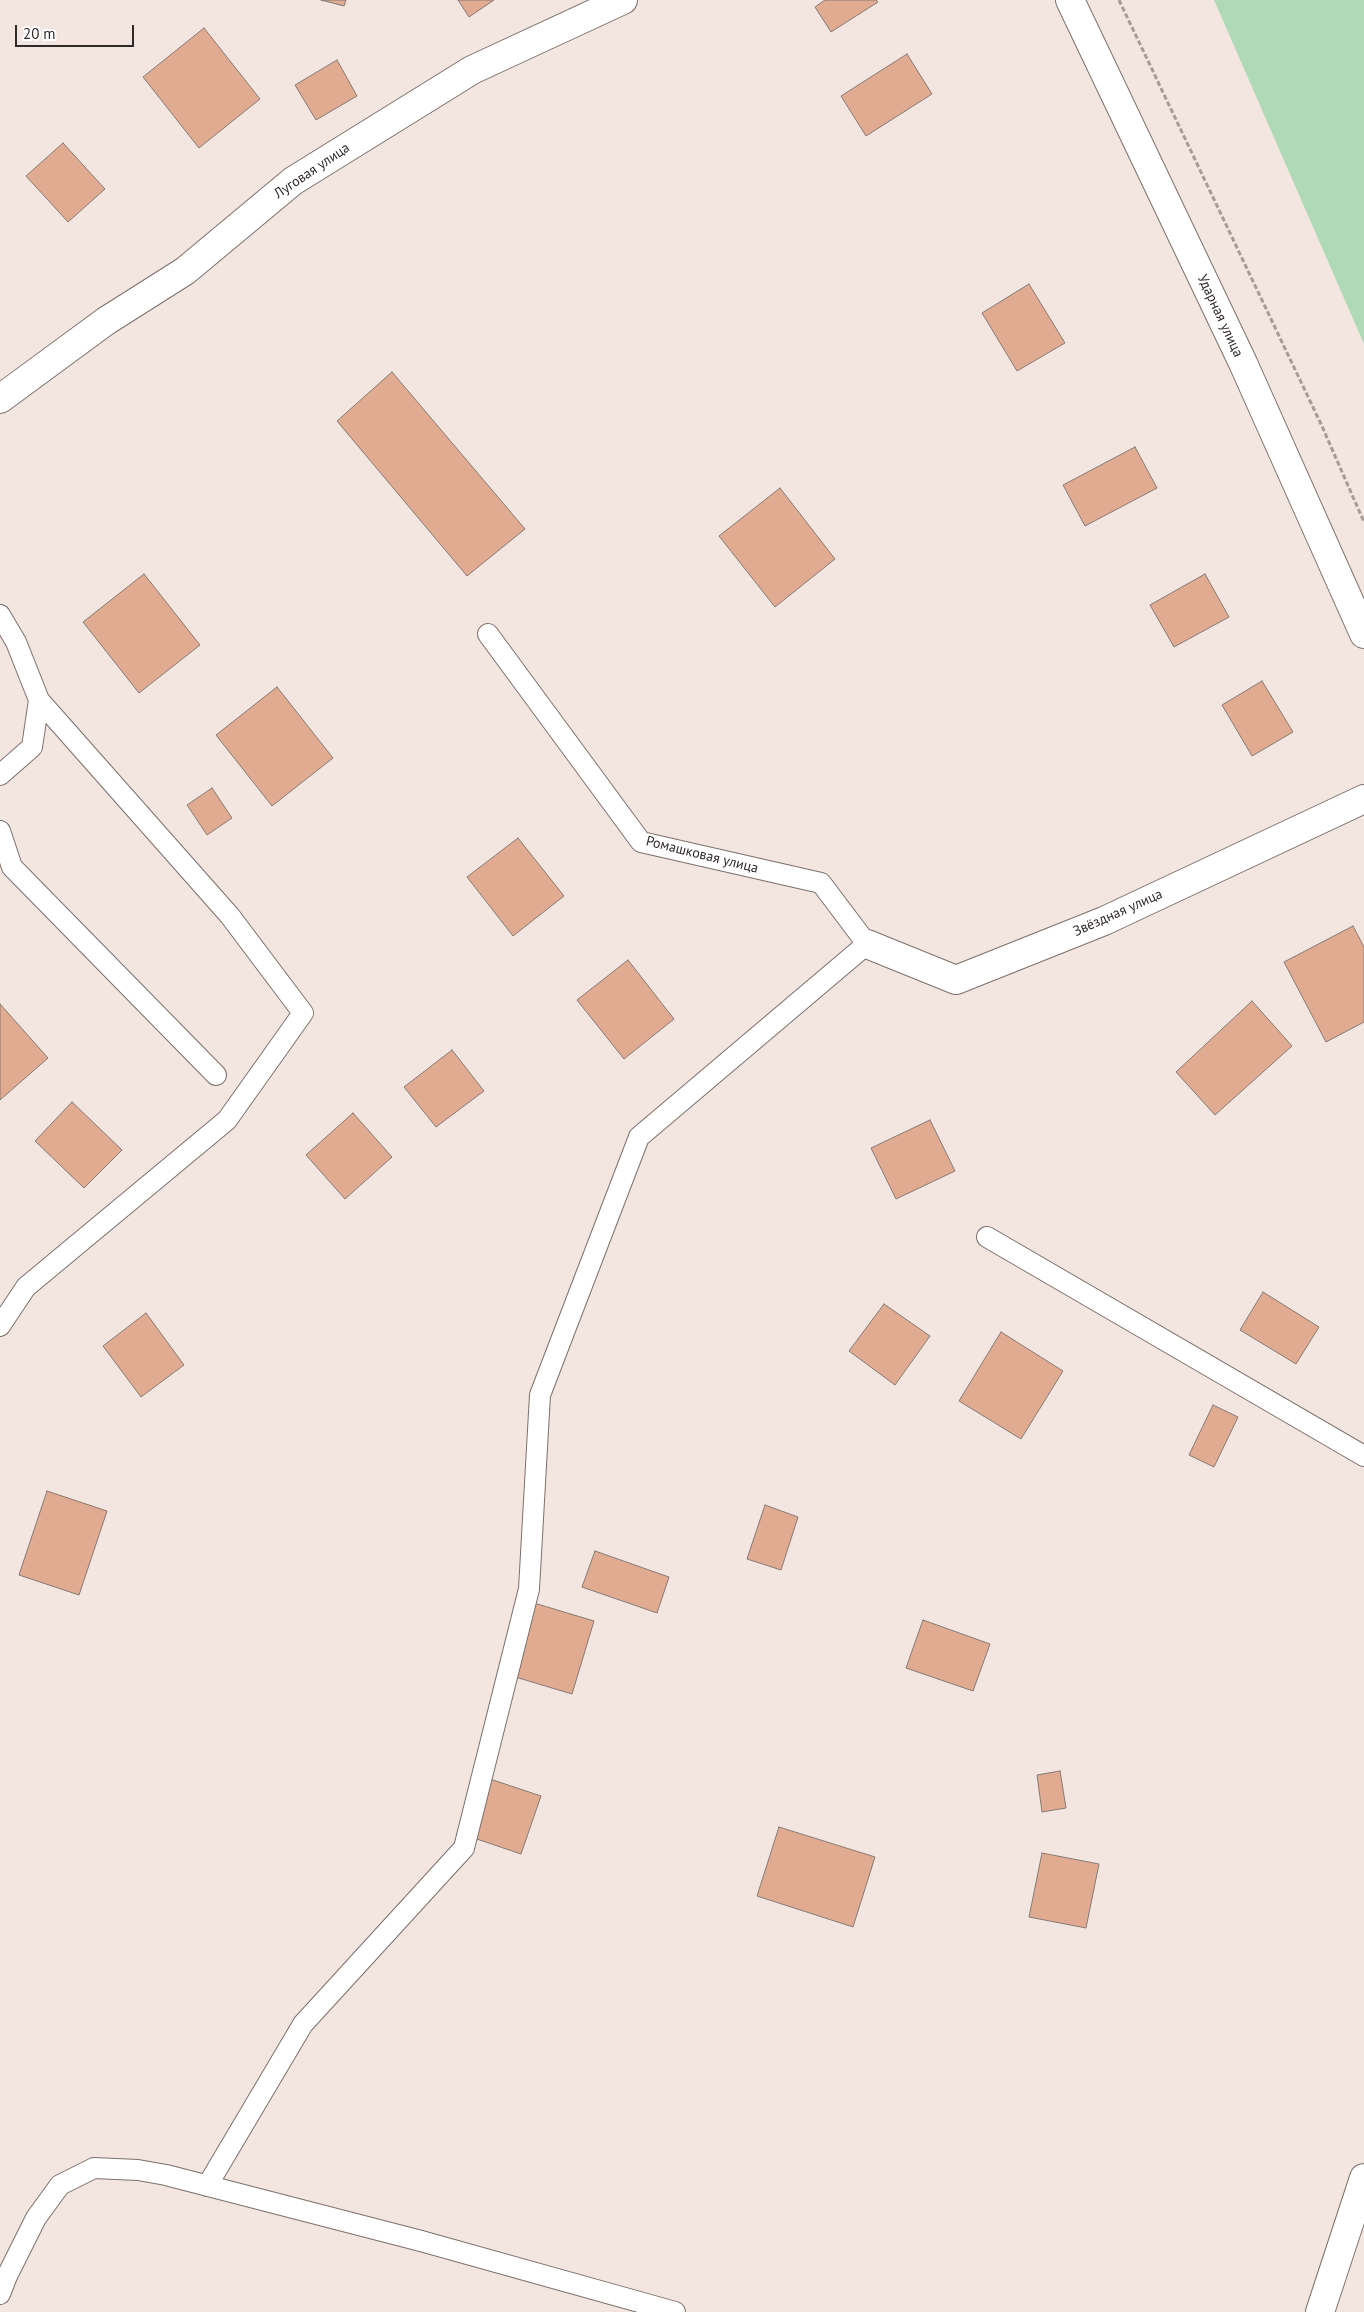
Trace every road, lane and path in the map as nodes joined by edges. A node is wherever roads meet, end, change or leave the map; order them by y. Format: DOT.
graph roads {
  1 [pos="623,0"];
  2 [pos="1070,0"];
  3 [pos="1120,0"];
  4 [pos="0,399"];
  5 [pos="1364,522"];
  6 [pos="0,615"];
  7 [pos="488,634"];
  8 [pos="1364,634"];
  9 [pos="39,700"];
  10 [pos="0,775"];
  11 [pos="1364,799"];
  12 [pos="0,831"];
  13 [pos="867,944"];
  14 [pos="216,1075"];
  15 [pos="987,1237"];
  16 [pos="0,1326"];
  17 [pos="1364,1456"];
  18 [pos="1364,2178"];
  19 [pos="207,2186"];
  20 [pos="0,2294"];
  21 [pos="675,2312"];
  22 [pos="1320,2312"];
  1 -- 4 [label="street, Луговая улица"];
  2 -- 8 [label="street, Ударная улица"];
  3 -- 5 [label="path"];
  6 -- 9 [label="lane"];
  7 -- 13 [label="lane, Ромашковая улица"];
  9 -- 10 [label="lane"];
  9 -- 16 [label="lane"];
  11 -- 13 [label="street, Звёздная улица"];
  12 -- 14 [label="lane"];
  13 -- 19 [label="lane"];
  15 -- 17 [label="lane"];
  18 -- 22 [label="street"];
  19 -- 20 [label="lane"];
  19 -- 21 [label="lane"];
}
